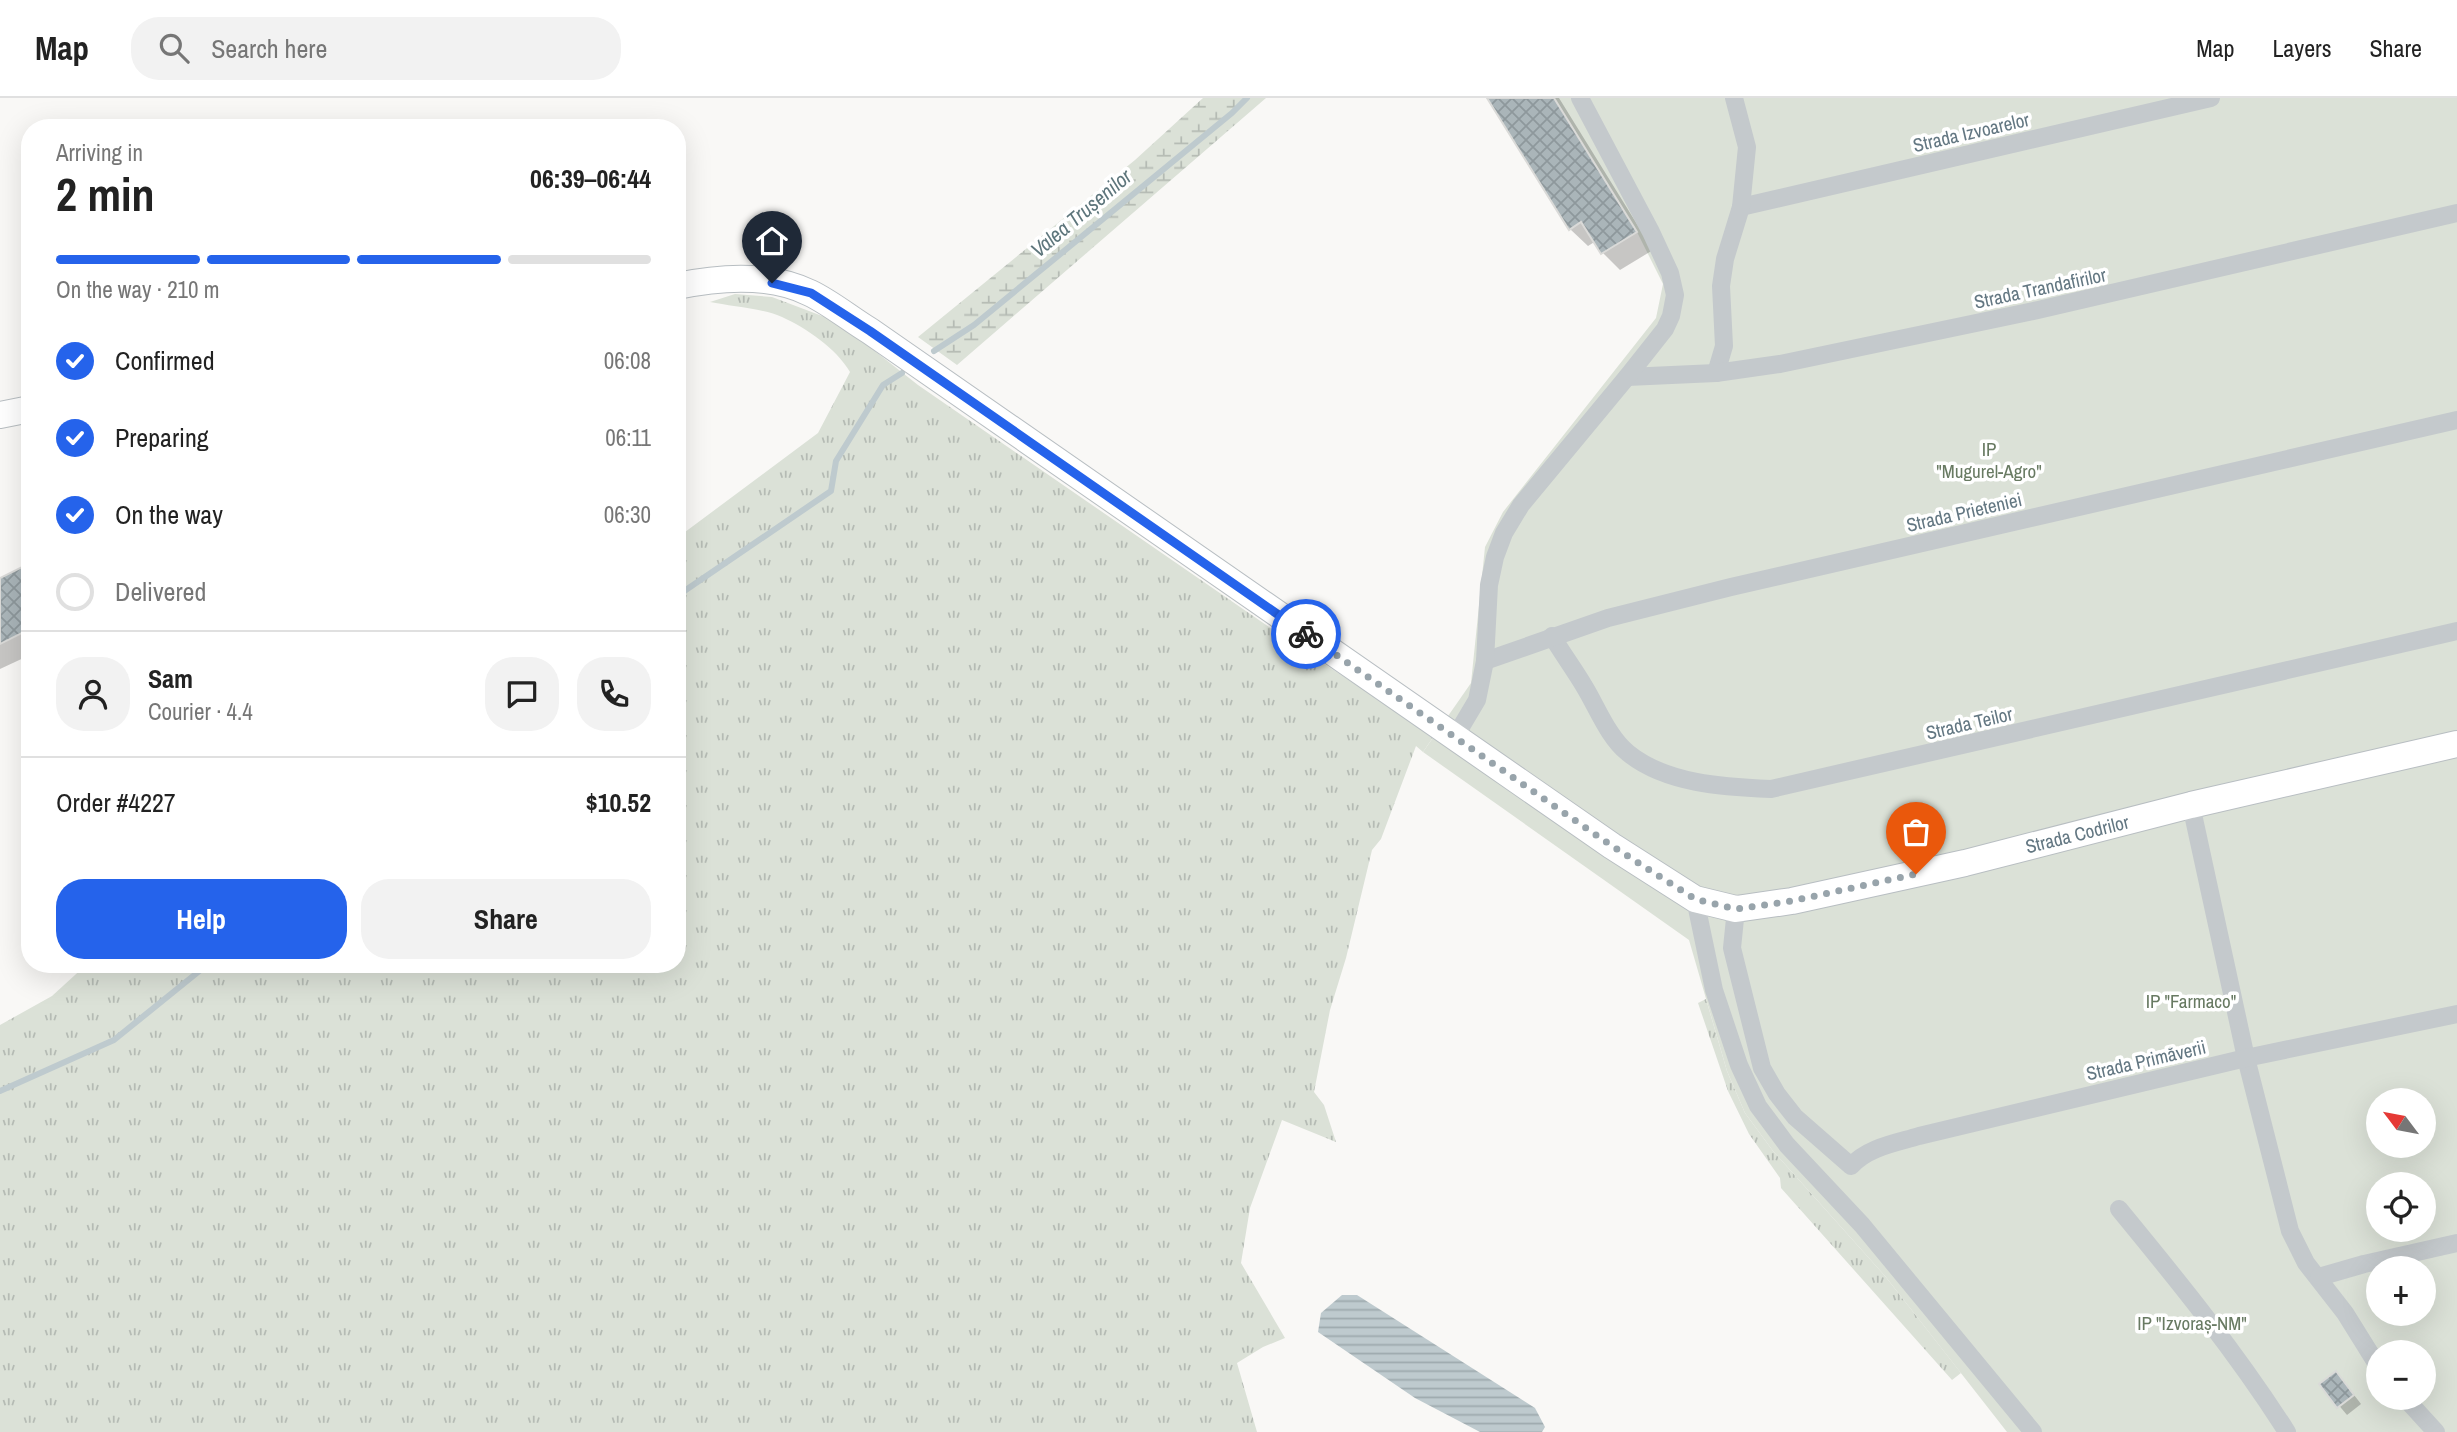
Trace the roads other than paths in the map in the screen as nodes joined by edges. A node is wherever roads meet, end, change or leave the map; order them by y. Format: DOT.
graph roads {
  1 [pos="1580,98"];
  2 [pos="1734,98"];
  3 [pos="2211,98"];
  4 [pos="1741,206"];
  5 [pos="2457,213"];
  6 [pos="686,284"];
  7 [pos="1716,373"];
  8 [pos="1627,377"];
  9 [pos="21,411"];
  10 [pos="0,415"];
  11 [pos="2457,420"];
  12 [pos="2457,631"];
  13 [pos="1552,636"];
  14 [pos="1485,661"];
  15 [pos="1455,737"];
  16 [pos="2457,744"];
  17 [pos="2190,805"];
  18 [pos="1695,899"];
  19 [pos="1736,909"];
  20 [pos="2457,1014"];
  21 [pos="2246,1058"];
  22 [pos="2119,1209"];
  23 [pos="2457,1243"];
  24 [pos="2319,1277"];
  25 [pos="2366,1348"];
  26 [pos="2416,1410"];
  27 [pos="2033,1432"];
  28 [pos="2287,1432"];
  29 [pos="2436,1432"];
  1 -- 8 [label="street"];
  2 -- 4 [label="street"];
  3 -- 4 [label="street, Strada Izvoarelor"];
  4 -- 7 [label="street"];
  5 -- 7 [label="street, Strada Trandafirilor"];
  6 -- 15 [label="street, Strada Codrilor"];
  7 -- 8 [label="street, Strada Trandafirilor"];
  8 -- 14 [label="street"];
  9 -- 10 [label="street"];
  11 -- 13 [label="street, Strada Prieteniei"];
  12 -- 13 [label="street, Strada Teilor"];
  13 -- 14 [label="street, Strada Prieteniei"];
  14 -- 15 [label="street"];
  15 -- 18 [label="street, Strada Codrilor"];
  16 -- 17 [label="street, Strada Codrilor"];
  17 -- 19 [label="street, Strada Codrilor"];
  17 -- 21 [label="street"];
  18 -- 19 [label="street, Strada Codrilor"];
  18 -- 27 [label="street"];
  19 -- 21 [label="street, Strada Primăverii"];
  20 -- 21 [label="street, Strada Primăverii"];
  21 -- 24 [label="street"];
  22 -- 28 [label="street"];
  23 -- 24 [label="street"];
  24 -- 25 [label="street"];
  26 -- 29 [label="street"];
}
